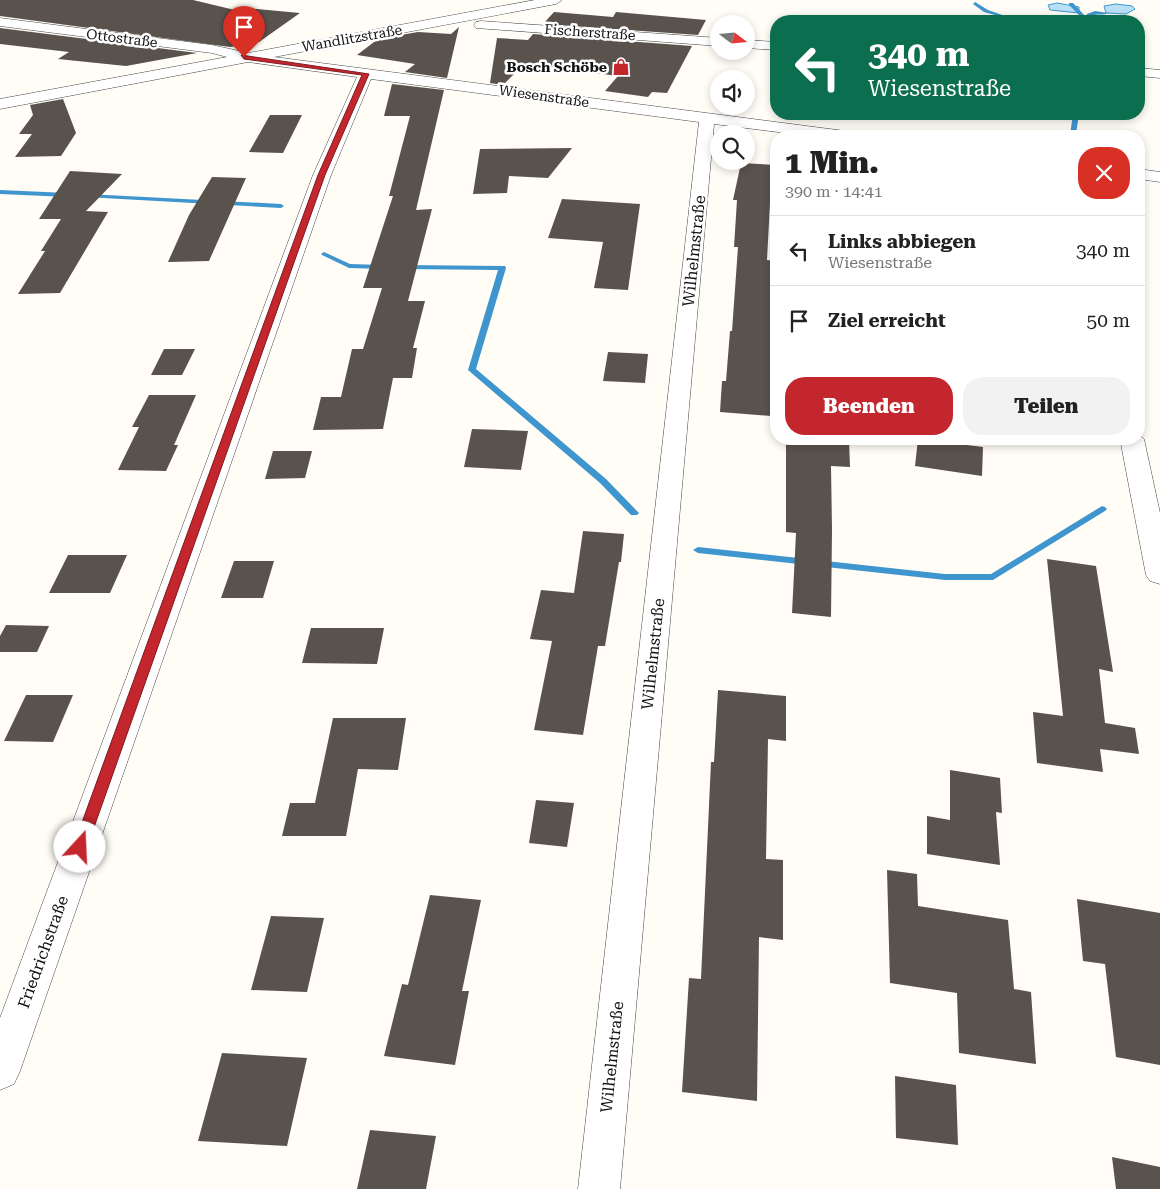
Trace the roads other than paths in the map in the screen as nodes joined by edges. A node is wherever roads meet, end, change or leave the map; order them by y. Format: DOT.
graph roads {
  1 [pos="556,0"];
  2 [pos="463,18"];
  3 [pos="0,22"];
  4 [pos="710,41"];
  5 [pos="755,45"];
  6 [pos="770,46"];
  7 [pos="244,57"];
  8 [pos="1145,73"];
  9 [pos="366,74"];
  10 [pos="1160,74"];
  11 [pos="5,103"];
  12 [pos="0,117"];
  13 [pos="708,118"];
  14 [pos="799,130"];
  15 [pos="1145,175"];
  16 [pos="1160,177"];
  17 [pos="1133,445"];
  18 [pos="1160,575"];
  19 [pos="0,1071"];
  20 [pos="599,1189"];
  1 -- 2 [label="street, Wandlitzstraße"];
  2 -- 4 [label="street, Fischerstraße"];
  2 -- 7 [label="street, Wandlitzstraße"];
  3 -- 7 [label="street, Ottostraße"];
  5 -- 6 [label="street"];
  7 -- 9 [label="street, Wiesenstraße"];
  7 -- 11 [label="street, Wandlitzstraße"];
  8 -- 10 [label="street"];
  9 -- 13 [label="street, Wiesenstraße"];
  9 -- 19 [label="street, Friedrichstraße"];
  11 -- 12 [label="street"];
  13 -- 14 [label="street, Wiesenstraße"];
  13 -- 20 [label="street, Wilhelmstraße"];
  15 -- 16 [label="street"];
  17 -- 18 [label="street"];
}
